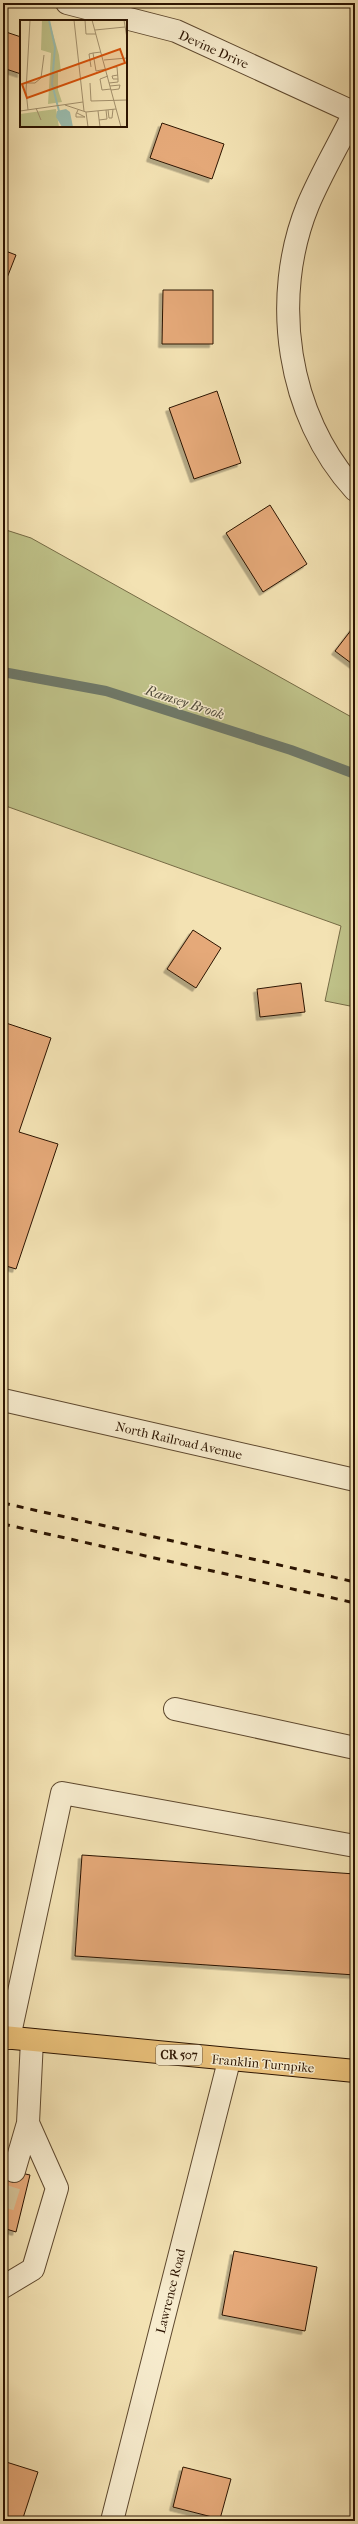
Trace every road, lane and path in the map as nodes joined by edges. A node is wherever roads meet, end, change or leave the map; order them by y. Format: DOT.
graph roads {
  1 [pos="67,3"];
  2 [pos="354,113"];
  3 [pos="355,490"];
  4 [pos="3,1400"];
  5 [pos="355,1480"];
  6 [pos="175,1709"];
  7 [pos="355,1748"];
  8 [pos="355,1846"];
  9 [pos="6,2038"];
  10 [pos="32,2040"];
  11 [pos="229,2061"];
  12 [pos="355,2071"];
  13 [pos="28,2123"];
  14 [pos="14,2171"];
  15 [pos="3,2287"];
  16 [pos="112,2521"];
  1 -- 2 [label="street, Devine Drive"];
  2 -- 3 [label="street"];
  4 -- 5 [label="street, North Railroad Avenue"];
  6 -- 7 [label="street"];
  8 -- 9 [label="street"];
  9 -- 10 [label="main road, Franklin Turnpike / CR 507"];
  10 -- 11 [label="main road, Franklin Turnpike / CR 507"];
  10 -- 13 [label="street"];
  11 -- 12 [label="main road, Franklin Turnpike / CR 507"];
  11 -- 16 [label="street, Lawrence Road"];
  13 -- 14 [label="street"];
  13 -- 15 [label="street"];
}
